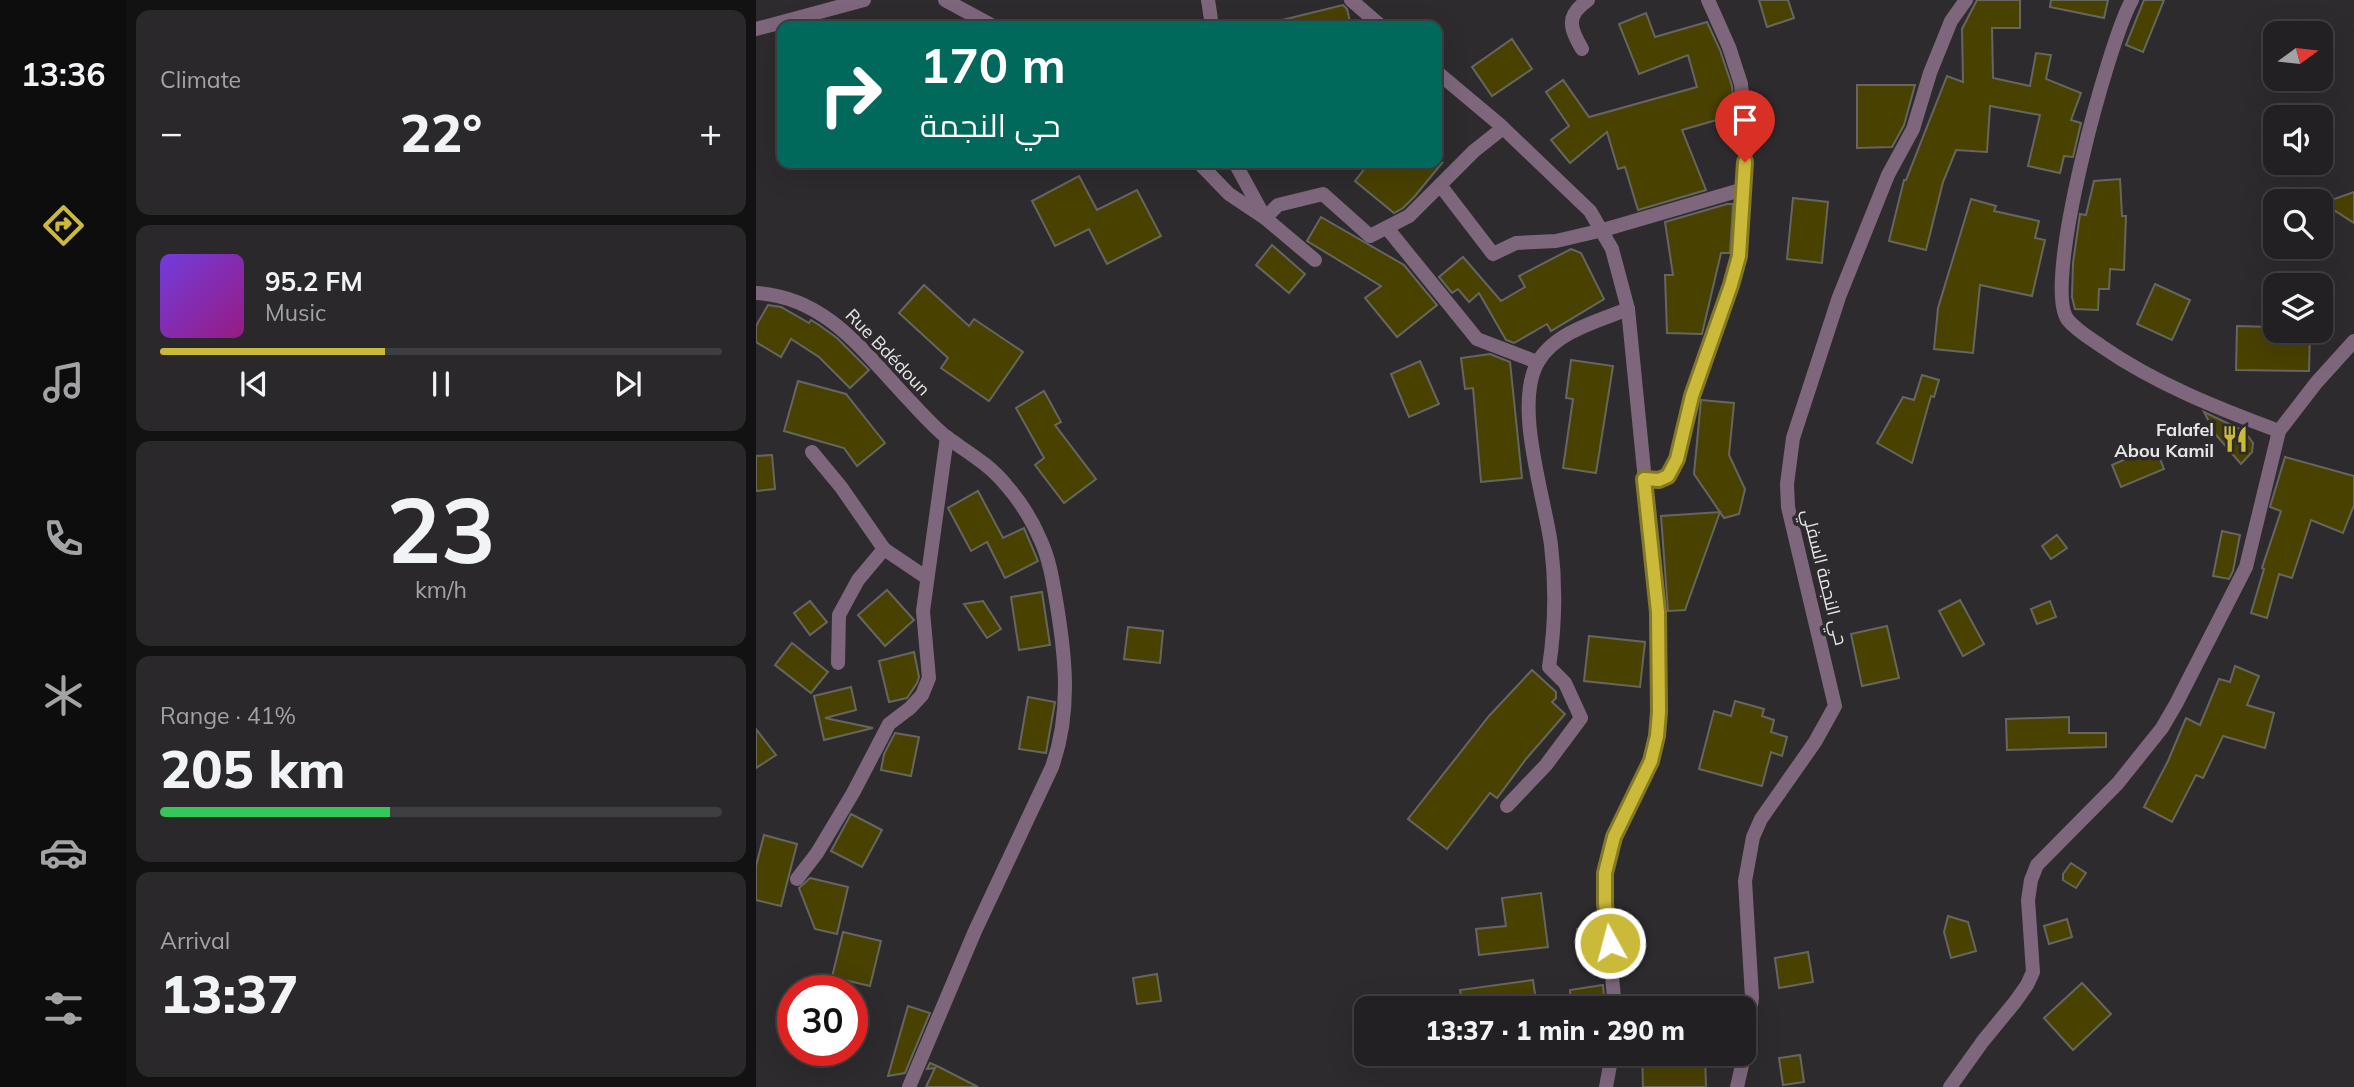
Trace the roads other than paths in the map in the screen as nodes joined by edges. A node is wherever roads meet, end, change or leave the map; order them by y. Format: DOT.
graph roads {
  1 [pos="864,0"];
  2 [pos="945,0"];
  3 [pos="1208,0"];
  4 [pos="1351,0"];
  5 [pos="1588,0"];
  6 [pos="1709,0"];
  7 [pos="1966,0"];
  8 [pos="2132,0"];
  9 [pos="786,21"];
  10 [pos="984,21"];
  11 [pos="1211,21"];
  12 [pos="1375,21"];
  13 [pos="777,23"];
  14 [pos="756,29"];
  15 [pos="1582,49"];
  16 [pos="1442,76"];
  17 [pos="1503,128"];
  18 [pos="1204,168"];
  19 [pos="1238,168"];
  20 [pos="1440,185"];
  21 [pos="1744,189"];
  22 [pos="1265,218"];
  23 [pos="1387,228"];
  24 [pos="1603,230"];
  25 [pos="1315,260"];
  26 [pos="756,293"];
  27 [pos="1628,309"];
  28 [pos="2354,341"];
  29 [pos="1537,362"];
  30 [pos="2279,431"];
  31 [pos="947,437"];
  32 [pos="812,452"];
  33 [pos="1644,479"];
  34 [pos="884,549"];
  35 [pos="926,578"];
  36 [pos="838,663"];
  37 [pos="1507,806"];
  38 [pos="797,879"];
  39 [pos="1614,996"];
  40 [pos="1610,1066"];
  41 [pos="909,1087"];
  42 [pos="1606,1087"];
  43 [pos="1737,1087"];
  44 [pos="1950,1087"];
  1 -- 9 [label="street"];
  2 -- 10 [label="street"];
  3 -- 11 [label="street"];
  4 -- 12 [label="street"];
  5 -- 15 [label="street"];
  6 -- 21 [label="street"];
  7 -- 43 [label="street, حي النجمة السفلي"];
  8 -- 30 [label="street"];
  13 -- 14 [label="street"];
  16 -- 17 [label="street"];
  17 -- 20 [label="street"];
  17 -- 24 [label="street"];
  18 -- 22 [label="street"];
  19 -- 22 [label="street"];
  20 -- 23 [label="street"];
  20 -- 24 [label="street"];
  21 -- 24 [label="street"];
  21 -- 33 [label="street"];
  22 -- 23 [label="street"];
  22 -- 25 [label="street"];
  23 -- 29 [label="street"];
  24 -- 27 [label="street"];
  26 -- 31 [label="street, Rue Bdédoun"];
  27 -- 29 [label="street"];
  27 -- 33 [label="street"];
  28 -- 30 [label="street"];
  29 -- 37 [label="street"];
  30 -- 44 [label="street"];
  31 -- 35 [label="street"];
  31 -- 41 [label="street, Rue Bdédoun"];
  32 -- 34 [label="street"];
  33 -- 39 [label="street"];
  34 -- 35 [label="street"];
  34 -- 36 [label="street"];
  35 -- 38 [label="street"];
  40 -- 42 [label="street"];
}
